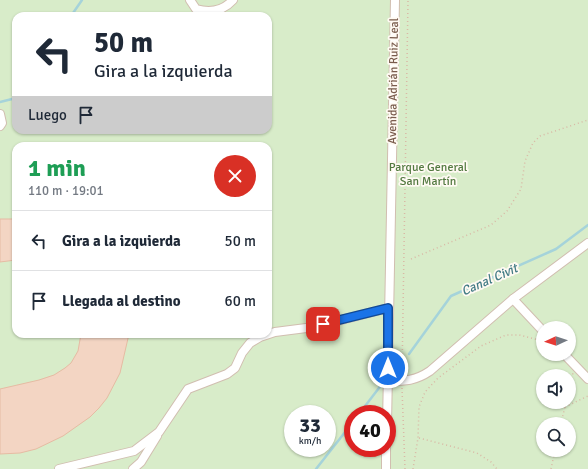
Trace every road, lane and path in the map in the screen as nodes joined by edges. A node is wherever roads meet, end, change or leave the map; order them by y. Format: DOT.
graph roads {
  1 [pos="190,0"];
  2 [pos="233,0"];
  3 [pos="395,0"];
  4 [pos="408,0"];
  5 [pos="0,114"];
  6 [pos="588,120"];
  7 [pos="0,126"];
  8 [pos="588,243"];
  9 [pos="411,259"];
  10 [pos="513,299"];
  11 [pos="388,308"];
  12 [pos="536,324"];
  13 [pos="272,333"];
  14 [pos="258,338"];
  15 [pos="536,339"];
  16 [pos="570,361"];
  17 [pos="574,365"];
  18 [pos="573,369"];
  19 [pos="588,379"];
  20 [pos="388,381"];
  21 [pos="402,381"];
  22 [pos="588,396"];
  23 [pos="576,402"];
  24 [pos="387,405"];
  25 [pos="159,432"];
  26 [pos="418,438"];
  27 [pos="386,457"];
  28 [pos="554,457"];
  29 [pos="59,469"];
  30 [pos="133,469"];
  31 [pos="386,469"];
  32 [pos="404,469"];
  33 [pos="413,469"];
  34 [pos="497,469"];
  35 [pos="551,469"];
  1 -- 2 [label="street"];
  3 -- 11 [label="street, Avenida Adrián Ruiz Leal"];
  4 -- 21 [label="path"];
  5 -- 7 [label="street"];
  6 -- 9 [label="path"];
  8 -- 10 [label="street"];
  10 -- 12 [label="street"];
  10 -- 21 [label="street"];
  11 -- 13 [label="street"];
  11 -- 20 [label="street, Avenida Adrián Ruiz Leal"];
  14 -- 25 [label="street"];
  15 -- 26 [label="path"];
  16 -- 17 [label="street"];
  17 -- 18 [label="path"];
  17 -- 19 [label="street"];
  20 -- 21 [label="street"];
  20 -- 24 [label="street, Avenida Adrián Ruiz Leal"];
  21 -- 32 [label="path"];
  22 -- 23 [label="path"];
  25 -- 29 [label="street"];
  25 -- 30 [label="street"];
  26 -- 33 [label="path"];
  26 -- 34 [label="path"];
  27 -- 31 [label="street"];
  28 -- 35 [label="path"];
}
